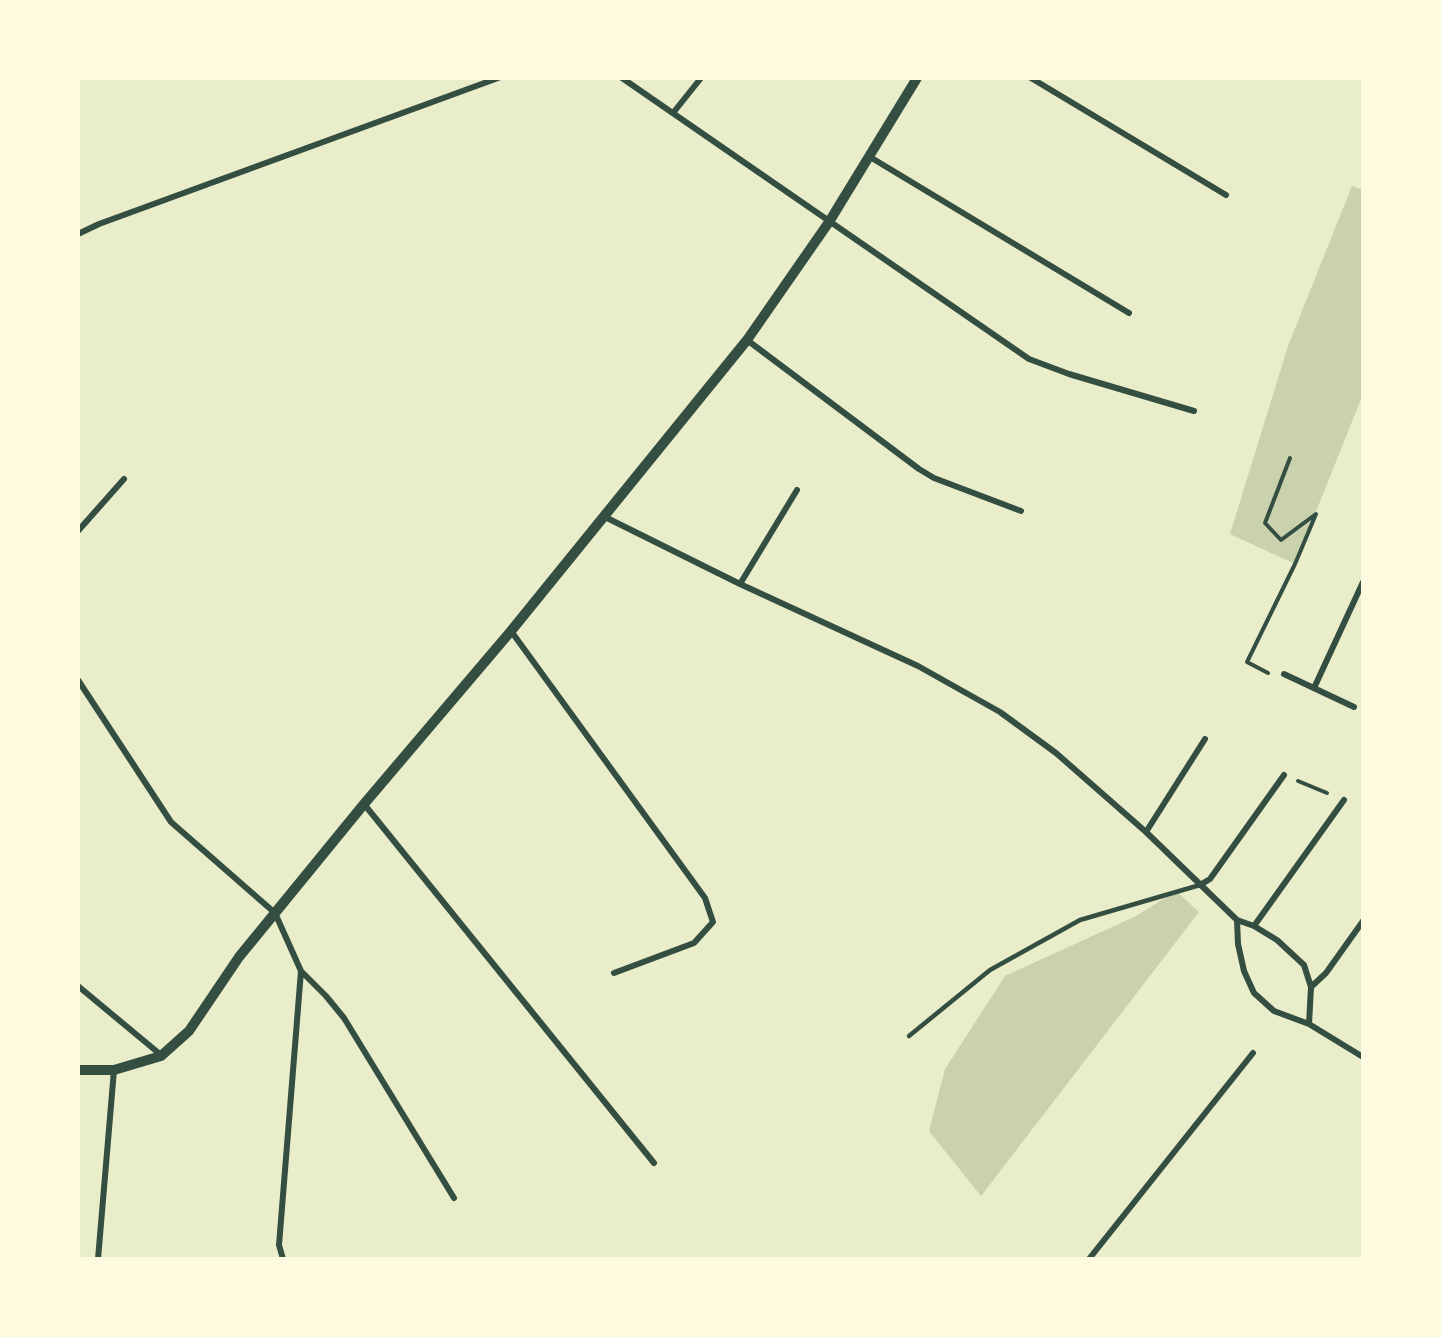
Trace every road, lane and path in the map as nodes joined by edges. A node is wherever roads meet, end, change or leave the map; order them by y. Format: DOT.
graph roads {
  1 [pos="498,78"];
  2 [pos="622,78"];
  3 [pos="701,78"];
  4 [pos="917,78"];
  5 [pos="1031,78"];
  6 [pos="674,113"];
  7 [pos="870,157"];
  8 [pos="1226,195"];
  9 [pos="829,222"];
  10 [pos="78,234"];
  11 [pos="1129,313"];
  12 [pos="747,340"];
  13 [pos="1194,411"];
  14 [pos="1290,458"];
  15 [pos="124,479"];
  16 [pos="797,490"];
  17 [pos="1021,511"];
  18 [pos="603,516"];
  19 [pos="78,531"];
  20 [pos="1363,582"];
  21 [pos="740,584"];
  22 [pos="511,632"];
  23 [pos="1284,674"];
  24 [pos="1276,677"];
  25 [pos="78,680"];
  26 [pos="1314,688"];
  27 [pos="1354,706"];
  28 [pos="1204,739"];
  29 [pos="1284,775"];
  30 [pos="1344,800"];
  31 [pos="364,804"];
  32 [pos="1146,832"];
  33 [pos="1200,885"];
  34 [pos="275,913"];
  35 [pos="1237,920"];
  36 [pos="1363,921"];
  37 [pos="1254,926"];
  38 [pos="301,971"];
  39 [pos="614,973"];
  40 [pos="78,986"];
  41 [pos="1311,987"];
  42 [pos="1309,1024"];
  43 [pos="909,1036"];
  44 [pos="1253,1053"];
  45 [pos="161,1056"];
  46 [pos="1363,1057"];
  47 [pos="78,1070"];
  48 [pos="114,1070"];
  49 [pos="654,1163"];
  50 [pos="454,1198"];
  51 [pos="98,1259"];
  52 [pos="283,1259"];
  53 [pos="1089,1259"];
  1 -- 10 [label="street"];
  2 -- 6 [label="street"];
  3 -- 6 [label="street"];
  4 -- 7 [label="street"];
  5 -- 8 [label="street"];
  6 -- 9 [label="street"];
  7 -- 9 [label="street"];
  7 -- 11 [label="street"];
  9 -- 12 [label="street"];
  9 -- 13 [label="street"];
  12 -- 17 [label="street"];
  12 -- 18 [label="street"];
  14 -- 24 [label="path"];
  15 -- 19 [label="street"];
  16 -- 21 [label="street"];
  18 -- 21 [label="street"];
  18 -- 22 [label="street"];
  20 -- 26 [label="street"];
  21 -- 32 [label="street"];
  22 -- 31 [label="street"];
  22 -- 39 [label="street"];
  23 -- 26 [label="street"];
  25 -- 34 [label="street"];
  26 -- 27 [label="street"];
  28 -- 32 [label="street"];
  29 -- 30 [label="path"];
  29 -- 33 [label="street"];
  30 -- 37 [label="street"];
  31 -- 34 [label="street"];
  31 -- 49 [label="street"];
  32 -- 33 [label="street"];
  33 -- 35 [label="street"];
  33 -- 43 [label="lane"];
  34 -- 38 [label="street"];
  34 -- 45 [label="street"];
  35 -- 37 [label="street"];
  35 -- 42 [label="street"];
  36 -- 41 [label="street"];
  37 -- 41 [label="street"];
  38 -- 50 [label="street"];
  38 -- 52 [label="street"];
  40 -- 45 [label="street"];
  41 -- 42 [label="street"];
  42 -- 46 [label="street"];
  44 -- 53 [label="street"];
  45 -- 48 [label="street"];
  47 -- 48 [label="street"];
  48 -- 51 [label="street"];
}
